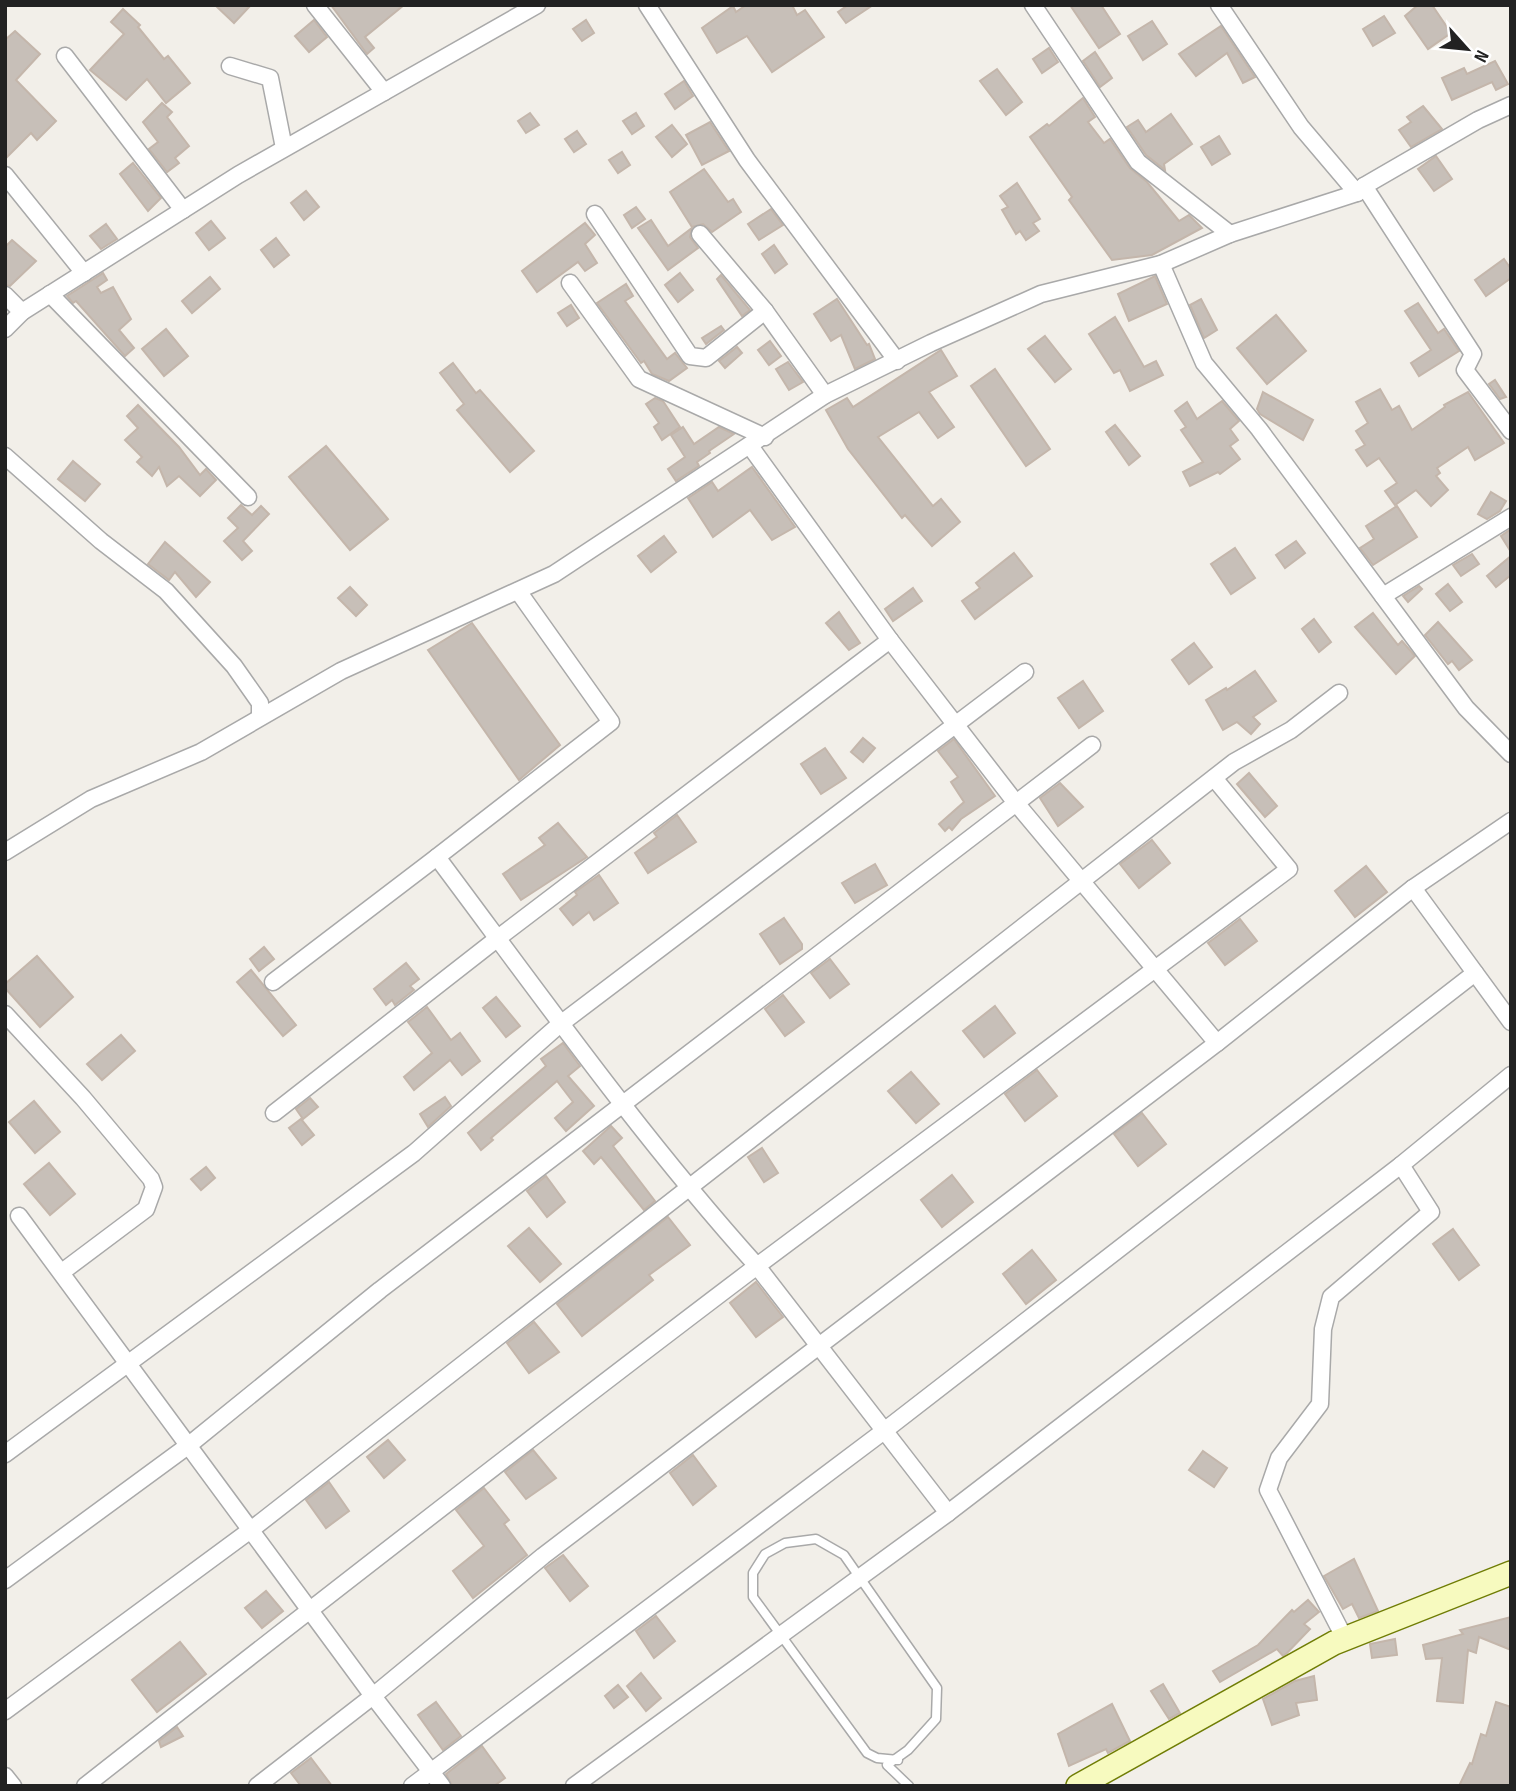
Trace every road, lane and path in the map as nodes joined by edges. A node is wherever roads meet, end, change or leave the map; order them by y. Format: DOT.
graph roads {
  1 [pos="315,5"];
  2 [pos="537,5"];
  3 [pos="647,5"];
  4 [pos="1032,5"];
  5 [pos="1219,5"];
  6 [pos="65,56"];
  7 [pos="230,66"];
  8 [pos="384,92"];
  9 [pos="1511,105"];
  10 [pos="284,148"];
  11 [pos="5,175"];
  12 [pos="1360,189"];
  13 [pos="183,210"];
  14 [pos="595,214"];
  15 [pos="700,234"];
  16 [pos="1230,234"];
  17 [pos="1161,264"];
  18 [pos="83,273"];
  19 [pos="570,283"];
  20 [pos="50,294"];
  21 [pos="5,295"];
  22 [pos="765,311"];
  23 [pos="22,312"];
  24 [pos="5,329"];
  25 [pos="897,361"];
  26 [pos="825,394"];
  27 [pos="1511,432"];
  28 [pos="765,437"];
  29 [pos="750,446"];
  30 [pos="5,456"];
  31 [pos="248,497"];
  32 [pos="1511,517"];
  33 [pos="518,591"];
  34 [pos="1383,596"];
  35 [pos="890,640"];
  36 [pos="1025,672"];
  37 [pos="1339,694"];
  38 [pos="260,717"];
  39 [pos="956,726"];
  40 [pos="1092,745"];
  41 [pos="1511,754"];
  42 [pos="1214,778"];
  43 [pos="1017,803"];
  44 [pos="1511,821"];
  45 [pos="5,852"];
  46 [pos="437,857"];
  47 [pos="1082,879"];
  48 [pos="1413,888"];
  49 [pos="498,938"];
  50 [pos="1157,967"];
  51 [pos="1475,973"];
  52 [pos="274,982"];
  53 [pos="5,1014"];
  54 [pos="1511,1022"];
  55 [pos="559,1024"];
  56 [pos="1217,1043"];
  57 [pos="1511,1075"];
  58 [pos="623,1104"];
  59 [pos="274,1113"];
  60 [pos="1401,1165"];
  61 [pos="686,1187"];
  62 [pos="19,1216"];
  63 [pos="757,1266"];
  64 [pos="62,1272"];
  65 [pos="817,1345"];
  66 [pos="128,1364"];
  67 [pos="884,1431"];
  68 [pos="189,1445"];
  69 [pos="5,1454"];
  70 [pos="948,1513"];
  71 [pos="252,1529"];
  72 [pos="1511,1573"];
  73 [pos="5,1580"];
  74 [pos="309,1611"];
  75 [pos="1345,1639"];
  76 [pos="373,1696"];
  77 [pos="5,1711"];
  78 [pos="898,1760"];
  79 [pos="431,1771"];
  80 [pos="5,1776"];
  81 [pos="13,1786"];
  82 [pos="85,1786"];
  83 [pos="257,1786"];
  84 [pos="412,1786"];
  85 [pos="442,1786"];
  86 [pos="573,1786"];
  87 [pos="909,1786"];
  88 [pos="1078,1786"];
  1 -- 8 [label="street"];
  2 -- 8 [label="street"];
  3 -- 25 [label="street"];
  4 -- 16 [label="street"];
  5 -- 12 [label="street"];
  6 -- 13 [label="street"];
  7 -- 10 [label="street"];
  8 -- 10 [label="street"];
  9 -- 12 [label="street"];
  10 -- 13 [label="street"];
  11 -- 18 [label="street"];
  12 -- 16 [label="street"];
  12 -- 27 [label="street"];
  13 -- 18 [label="street"];
  14 -- 22 [label="street"];
  15 -- 22 [label="street"];
  16 -- 17 [label="street"];
  17 -- 25 [label="street"];
  17 -- 34 [label="street"];
  18 -- 20 [label="street"];
  19 -- 28 [label="street"];
  20 -- 23 [label="street"];
  20 -- 31 [label="street"];
  21 -- 23 [label="street"];
  22 -- 26 [label="street"];
  23 -- 24 [label="street"];
  25 -- 26 [label="street"];
  26 -- 28 [label="street"];
  28 -- 29 [label="street"];
  29 -- 33 [label="street"];
  29 -- 35 [label="street"];
  30 -- 38 [label="street"];
  32 -- 34 [label="street"];
  33 -- 38 [label="street"];
  33 -- 46 [label="street"];
  34 -- 41 [label="street"];
  35 -- 39 [label="street"];
  35 -- 49 [label="street"];
  36 -- 39 [label="street"];
  37 -- 42 [label="street"];
  38 -- 45 [label="street"];
  39 -- 43 [label="street"];
  39 -- 55 [label="street"];
  40 -- 43 [label="street"];
  42 -- 47 [label="street"];
  42 -- 50 [label="street"];
  43 -- 47 [label="street"];
  43 -- 58 [label="street"];
  44 -- 48 [label="street"];
  46 -- 49 [label="street"];
  46 -- 52 [label="street"];
  47 -- 50 [label="street"];
  47 -- 61 [label="street"];
  48 -- 51 [label="street"];
  48 -- 56 [label="street"];
  49 -- 55 [label="street"];
  49 -- 59 [label="street"];
  50 -- 56 [label="street"];
  50 -- 63 [label="street"];
  51 -- 54 [label="street"];
  51 -- 67 [label="street"];
  53 -- 64 [label="street"];
  55 -- 58 [label="street"];
  55 -- 66 [label="street"];
  56 -- 65 [label="street"];
  57 -- 60 [label="street"];
  58 -- 61 [label="street"];
  58 -- 68 [label="street"];
  60 -- 70 [label="street"];
  60 -- 75 [label="street"];
  61 -- 63 [label="street"];
  61 -- 71 [label="street"];
  62 -- 64 [label="street"];
  63 -- 65 [label="street"];
  63 -- 74 [label="street"];
  64 -- 66 [label="street"];
  65 -- 67 [label="street"];
  65 -- 76 [label="street"];
  66 -- 68 [label="street"];
  66 -- 69 [label="street"];
  67 -- 70 [label="street"];
  67 -- 79 [label="street"];
  68 -- 71 [label="street"];
  68 -- 73 [label="street"];
  70 -- 86 [label="street"];
  71 -- 74 [label="street"];
  71 -- 77 [label="street"];
  72 -- 75 [label="street"];
  74 -- 76 [label="street"];
  74 -- 82 [label="street"];
  75 -- 88 [label="street"];
  76 -- 79 [label="street"];
  76 -- 83 [label="street"];
  78 -- 78 [label="lane"];
  78 -- 87 [label="lane"];
  79 -- 84 [label="street"];
  79 -- 85 [label="street"];
  80 -- 81 [label="street"];
}
